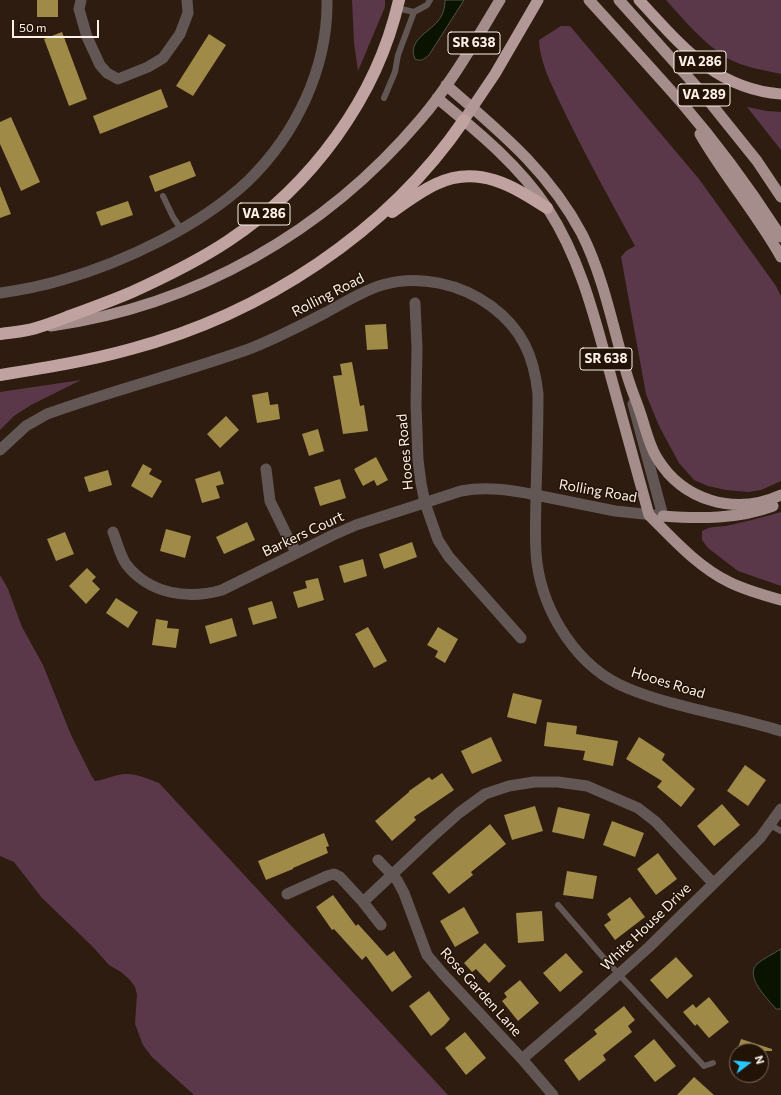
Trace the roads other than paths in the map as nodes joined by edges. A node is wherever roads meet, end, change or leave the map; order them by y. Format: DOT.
graph roads {
  1 [pos="81,0"];
  2 [pos="187,0"];
  3 [pos="327,0"];
  4 [pos="430,0"];
  5 [pos="500,0"];
  6 [pos="589,0"];
  7 [pos="619,0"];
  8 [pos="639,0"];
  9 [pos="398,4"];
  10 [pos="536,4"];
  11 [pos="414,12"];
  12 [pos="446,85"];
  13 [pos="781,94"];
  14 [pos="384,98"];
  15 [pos="437,98"];
  16 [pos="681,102"];
  17 [pos="472,107"];
  18 [pos="464,120"];
  19 [pos="163,196"];
  20 [pos="781,197"];
  21 [pos="547,208"];
  22 [pos="181,229"];
  23 [pos="359,233"];
  24 [pos="781,237"];
  25 [pos="781,257"];
  26 [pos="0,294"];
  27 [pos="415,303"];
  28 [pos="35,329"];
  29 [pos="0,334"];
  30 [pos="0,375"];
  31 [pos="627,377"];
  32 [pos="0,450"];
  33 [pos="266,469"];
  34 [pos="536,495"];
  35 [pos="781,495"];
  36 [pos="425,503"];
  37 [pos="781,503"];
  38 [pos="649,515"];
  39 [pos="663,516"];
  40 [pos="112,532"];
  41 [pos="297,553"];
  42 [pos="781,600"];
  43 [pos="521,638"];
  44 [pos="781,731"];
  45 [pos="780,814"];
  46 [pos="770,825"];
  47 [pos="781,831"];
  48 [pos="378,860"];
  49 [pos="392,874"];
  50 [pos="713,883"];
  51 [pos="287,894"];
  52 [pos="363,902"];
  53 [pos="558,905"];
  54 [pos="381,925"];
  55 [pos="619,974"];
  56 [pos="522,1059"];
  57 [pos="714,1063"];
  58 [pos="553,1095"];
  1 -- 2 [label="street"];
  3 -- 22 [label="street"];
  4 -- 11 [label="lane"];
  5 -- 12 [label="main road, SR 638"];
  6 -- 16 [label="main road, VA 289"];
  7 -- 20 [label="main road, VA 289"];
  8 -- 13 [label="highway, VA 286"];
  9 -- 11 [label="lane"];
  9 -- 28 [label="highway, VA 286"];
  10 -- 17 [label="highway"];
  11 -- 14 [label="lane"];
  12 -- 15 [label="main road, SR 638"];
  12 -- 17 [label="main road, Rolling Road / SR 638"];
  15 -- 18 [label="main road, Rolling Road / SR 638"];
  15 -- 28 [label="main road"];
  16 -- 24 [label="main road, VA 289"];
  16 -- 25 [label="main road"];
  17 -- 18 [label="highway"];
  17 -- 31 [label="main road, Rolling Road / SR 638"];
  18 -- 21 [label="main road, Rolling Road / SR 638"];
  18 -- 23 [label="highway"];
  19 -- 22 [label="lane"];
  21 -- 23 [label="highway"];
  21 -- 38 [label="main road, Rolling Road / SR 638"];
  22 -- 26 [label="street"];
  23 -- 30 [label="highway"];
  27 -- 36 [label="street, Hooes Road"];
  28 -- 29 [label="highway, VA 286"];
  31 -- 35 [label="main road"];
  31 -- 39 [label="street, Rolling Road / SR 638"];
  32 -- 34 [label="street, Rolling Road"];
  33 -- 41 [label="street"];
  34 -- 36 [label="street, Barkers Court"];
  34 -- 38 [label="street, Rolling Road"];
  34 -- 44 [label="street, Hooes Road"];
  36 -- 41 [label="street, Barkers Court"];
  36 -- 43 [label="street, Hooes Road"];
  37 -- 39 [label="main road"];
  38 -- 39 [label="street, Rolling Road"];
  38 -- 42 [label="main road"];
  40 -- 41 [label="street, Barkers Court"];
  45 -- 46 [label="street, White House Drive"];
  46 -- 47 [label="lane"];
  46 -- 50 [label="street, White House Drive"];
  48 -- 49 [label="street, Rose Garden Lane"];
  49 -- 50 [label="street"];
  49 -- 52 [label="street"];
  49 -- 56 [label="street, Rose Garden Lane"];
  50 -- 55 [label="street, White House Drive"];
  51 -- 52 [label="street"];
  52 -- 54 [label="street"];
  53 -- 55 [label="lane"];
  55 -- 56 [label="street, White House Drive"];
  55 -- 57 [label="lane"];
  56 -- 58 [label="street, Rose Garden Lane"];
}
